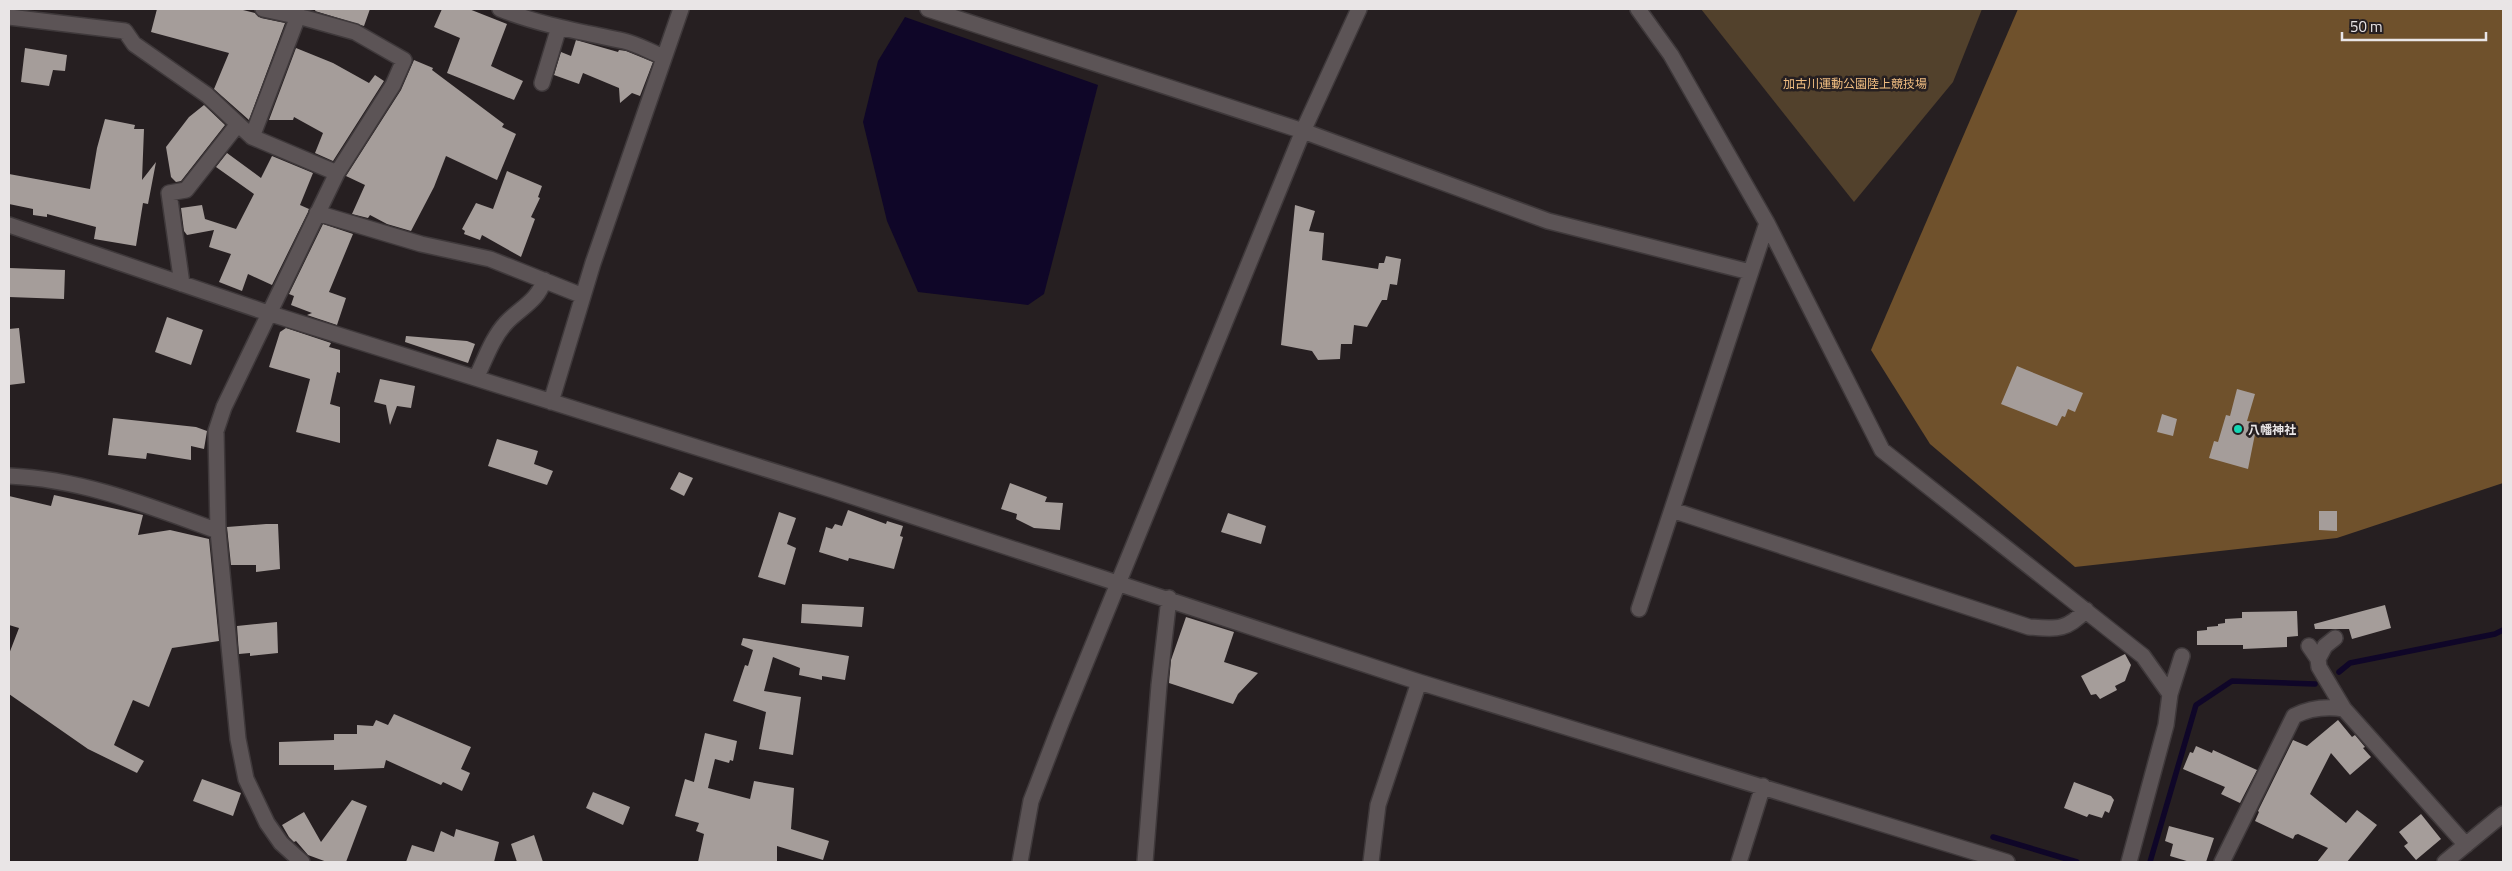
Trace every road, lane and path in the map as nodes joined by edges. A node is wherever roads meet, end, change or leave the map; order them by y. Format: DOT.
graph roads {
  1 [pos="263,9"];
  2 [pos="500,9"];
  3 [pos="681,9"];
  4 [pos="928,9"];
  5 [pos="1358,9"];
  6 [pos="1638,9"];
  7 [pos="297,12"];
  8 [pos="9,17"];
  9 [pos="559,27"];
  10 [pos="664,57"];
  11 [pos="542,83"];
  12 [pos="238,124"];
  13 [pos="1303,131"];
  14 [pos="252,137"];
  15 [pos="337,173"];
  16 [pos="317,213"];
  17 [pos="1767,223"];
  18 [pos="9,225"];
  19 [pos="1750,272"];
  20 [pos="544,280"];
  21 [pos="182,284"];
  22 [pos="583,296"];
  23 [pos="268,313"];
  24 [pos="476,378"];
  25 [pos="551,402"];
  26 [pos="9,476"];
  27 [pos="1672,510"];
  28 [pos="218,531"];
  29 [pos="1117,582"];
  30 [pos="1169,598"];
  31 [pos="1639,609"];
  32 [pos="2086,610"];
  33 [pos="2335,638"];
  34 [pos="2309,646"];
  35 [pos="2182,656"];
  36 [pos="2318,659"];
  37 [pos="1419,682"];
  38 [pos="2170,694"];
  39 [pos="2344,709"];
  40 [pos="1763,786"];
  41 [pos="2503,814"];
  42 [pos="2466,845"];
  43 [pos="302,862"];
  44 [pos="1020,862"];
  45 [pos="1145,862"];
  46 [pos="1371,862"];
  47 [pos="1739,862"];
  48 [pos="2007,862"];
  49 [pos="2129,862"];
  50 [pos="2222,862"];
  51 [pos="2445,862"];
  1 -- 7 [label="street"];
  2 -- 9 [label="street"];
  3 -- 10 [label="street"];
  4 -- 13 [label="street"];
  5 -- 13 [label="street"];
  6 -- 17 [label="street"];
  7 -- 14 [label="street"];
  7 -- 15 [label="street"];
  8 -- 12 [label="street"];
  9 -- 10 [label="street"];
  9 -- 11 [label="street"];
  10 -- 22 [label="street"];
  12 -- 14 [label="street"];
  12 -- 21 [label="street"];
  13 -- 19 [label="street"];
  13 -- 29 [label="street"];
  14 -- 15 [label="street"];
  15 -- 16 [label="street"];
  16 -- 20 [label="street"];
  16 -- 23 [label="street"];
  17 -- 19 [label="street"];
  17 -- 32 [label="street"];
  18 -- 21 [label="street"];
  19 -- 27 [label="street"];
  20 -- 22 [label="street"];
  20 -- 24 [label="street"];
  21 -- 23 [label="street"];
  22 -- 25 [label="street"];
  23 -- 24 [label="street"];
  23 -- 28 [label="street"];
  24 -- 25 [label="street"];
  25 -- 29 [label="street"];
  26 -- 28 [label="street"];
  27 -- 31 [label="street"];
  27 -- 32 [label="street"];
  28 -- 43 [label="street"];
  29 -- 30 [label="street"];
  29 -- 44 [label="street"];
  30 -- 37 [label="street"];
  30 -- 45 [label="street"];
  32 -- 38 [label="street"];
  33 -- 36 [label="street"];
  34 -- 36 [label="street"];
  35 -- 38 [label="street"];
  36 -- 39 [label="street"];
  37 -- 40 [label="street"];
  37 -- 46 [label="street"];
  38 -- 49 [label="street"];
  39 -- 42 [label="street"];
  39 -- 50 [label="street"];
  40 -- 47 [label="street"];
  40 -- 48 [label="street"];
  41 -- 42 [label="street"];
  42 -- 51 [label="street"];
}
